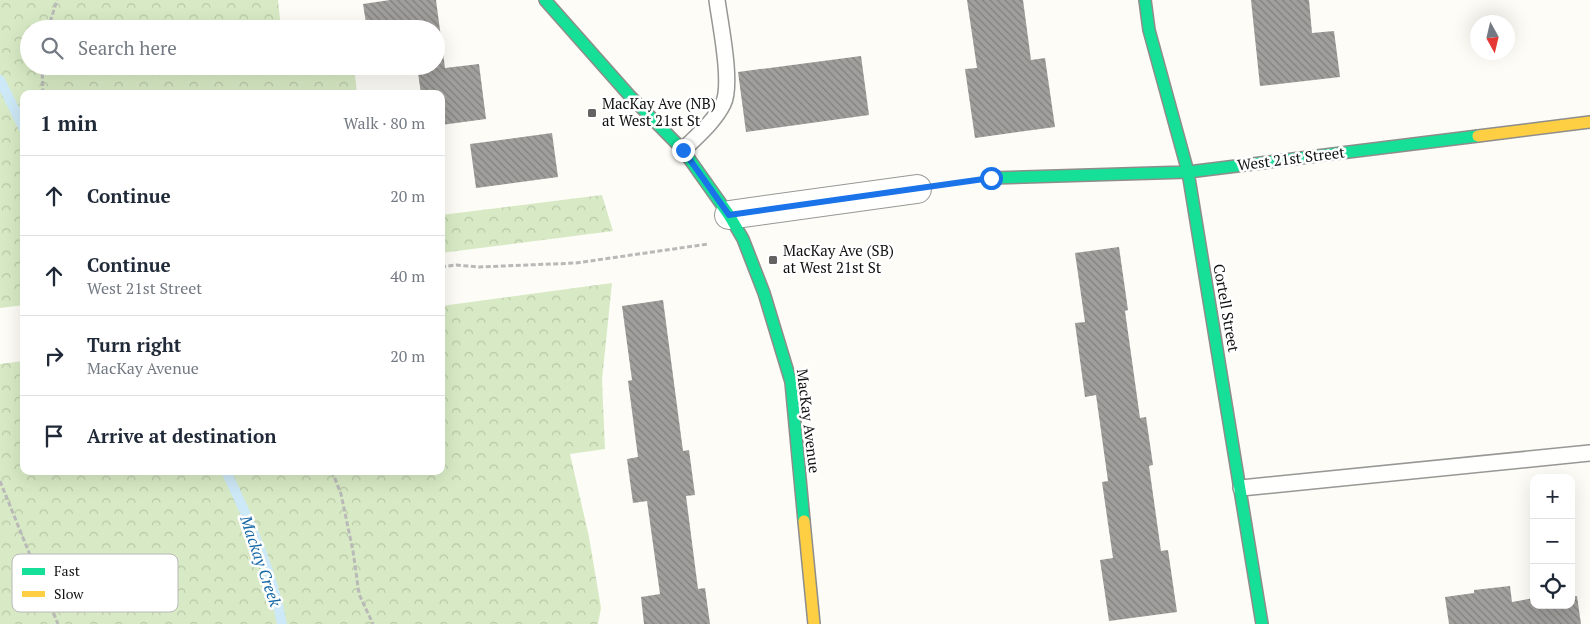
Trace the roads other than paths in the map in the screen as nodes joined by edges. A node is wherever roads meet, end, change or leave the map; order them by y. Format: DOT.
graph roads {
  1 [pos="546,0"];
  2 [pos="717,0"];
  3 [pos="1145,0"];
  4 [pos="1590,122"];
  5 [pos="683,150"];
  6 [pos="1188,172"];
  7 [pos="991,178"];
  8 [pos="917,189"];
  9 [pos="729,215"];
  10 [pos="1590,453"];
  11 [pos="1241,488"];
  12 [pos="814,624"];
  13 [pos="1262,624"];
  1 -- 5 [label="street, MacKay Avenue"];
  2 -- 5 [label="lane"];
  3 -- 6 [label="street, Cortell Street"];
  4 -- 6 [label="street, West 21st Street"];
  5 -- 9 [label="street, MacKay Avenue"];
  6 -- 7 [label="street, West 21st Street"];
  6 -- 11 [label="street, Cortell Street"];
  8 -- 9 [label="street"];
  9 -- 12 [label="street, MacKay Avenue"];
  10 -- 11 [label="lane"];
  11 -- 13 [label="street, Cortell Street"];
}
